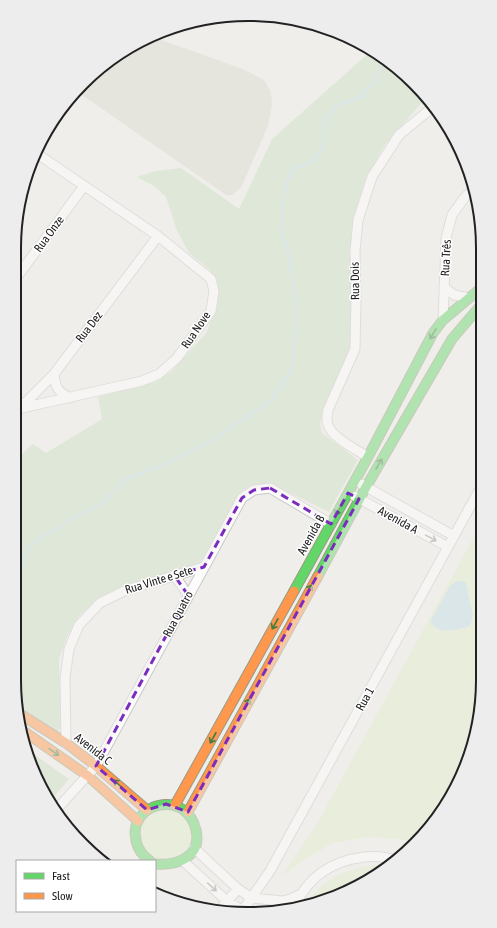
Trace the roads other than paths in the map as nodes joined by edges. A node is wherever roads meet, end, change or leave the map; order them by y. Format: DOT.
graph roads {
  1 [pos="429,110"];
  2 [pos="40,156"];
  3 [pos="84,186"];
  4 [pos="469,193"];
  5 [pos="158,236"];
  6 [pos="21,272"];
  7 [pos="444,287"];
  8 [pos="476,292"];
  9 [pos="468,298"];
  10 [pos="476,311"];
  11 [pos="443,320"];
  12 [pos="54,374"];
  13 [pos="70,398"];
  14 [pos="21,408"];
  15 [pos="21,410"];
  16 [pos="368,457"];
  17 [pos="354,481"];
  18 [pos="366,488"];
  19 [pos="348,493"];
  20 [pos="476,496"];
  21 [pos="359,499"];
  22 [pos="331,524"];
  23 [pos="454,536"];
  24 [pos="448,547"];
  25 [pos="204,567"];
  26 [pos="174,575"];
  27 [pos="188,595"];
  28 [pos="24,717"];
  29 [pos="28,734"];
  30 [pos="66,743"];
  31 [pos="96,766"];
  32 [pos="88,776"];
  33 [pos="176,805"];
  34 [pos="59,806"];
  35 [pos="147,810"];
  36 [pos="188,812"];
  37 [pos="138,821"];
  38 [pos="194,848"];
  39 [pos="388,859"];
  40 [pos="148,860"];
  41 [pos="183,861"];
  42 [pos="156,863"];
  43 [pos="238,889"];
  44 [pos="301,894"];
  45 [pos="252,898"];
  46 [pos="228,902"];
  47 [pos="296,902"];
  48 [pos="224,906"];
  49 [pos="237,907"];
  50 [pos="246,907"];
  1 -- 16 [label="street, Rua Dois"];
  2 -- 3 [label="street, Rua Nove"];
  3 -- 5 [label="street, Rua Nove"];
  3 -- 6 [label="street, Rua Onze"];
  4 -- 7 [label="street, Rua Três"];
  5 -- 12 [label="street, Rua Dez"];
  5 -- 13 [label="street, Rua Nove"];
  7 -- 9 [label="street, Rua Três"];
  7 -- 11 [label="street, Rua Três"];
  8 -- 9 [label="street, Avenida B"];
  9 -- 11 [label="street, Avenida B"];
  18 -- 10 [label="street, Avenida B, one-way"];
  11 -- 16 [label="street, Avenida B, one-way"];
  12 -- 13 [label="street"];
  12 -- 14 [label="street, Rua Dez"];
  13 -- 15 [label="street, Rua Nove"];
  16 -- 17 [label="street, Avenida B"];
  17 -- 18 [label="street, Avenida A"];
  17 -- 19 [label="street, Avenida B"];
  18 -- 21 [label="street, Avenida B"];
  18 -- 23 [label="street, Avenida A"];
  19 -- 21 [label="street, Avenida A"];
  19 -- 22 [label="street, Avenida B, one-way"];
  20 -- 23 [label="street, Rua 1"];
  21 -- 24 [label="street, Avenida A, one-way"];
  36 -- 21 [label="street, Avenida B, one-way"];
  22 -- 25 [label="street, Rua Quatro"];
  22 -- 33 [label="street, Avenida B, one-way"];
  23 -- 24 [label="street, Rua 1"];
  24 -- 45 [label="street, Rua 1"];
  25 -- 26 [label="street, Rua Vinte e Sete"];
  25 -- 27 [label="street, Rua Quatro"];
  26 -- 27 [label="street"];
  26 -- 30 [label="street, Rua Vinte e Sete"];
  27 -- 31 [label="street, Rua Quatro"];
  28 -- 30 [label="street, Avenida C"];
  29 -- 32 [label="street, Avenida C, one-way"];
  30 -- 31 [label="street, Avenida C"];
  31 -- 32 [label="street, Rua Quatro"];
  35 -- 31 [label="street, Avenida C, one-way"];
  32 -- 34 [label="street, Rua Quatro"];
  32 -- 37 [label="street, Avenida C"];
  33 -- 35 [label="street"];
  33 -- 36 [label="street"];
  35 -- 37 [label="street"];
  36 -- 38 [label="street"];
  37 -- 40 [label="street"];
  38 -- 41 [label="street"];
  38 -- 43 [label="street"];
  39 -- 44 [label="street"];
  41 -- 42 [label="street"];
  41 -- 46 [label="street, one-way"];
  43 -- 45 [label="street"];
  43 -- 46 [label="street"];
  44 -- 45 [label="street"];
  44 -- 47 [label="street"];
  45 -- 50 [label="street, Rua 1"];
  46 -- 48 [label="street"];
  46 -- 49 [label="street"];
}
